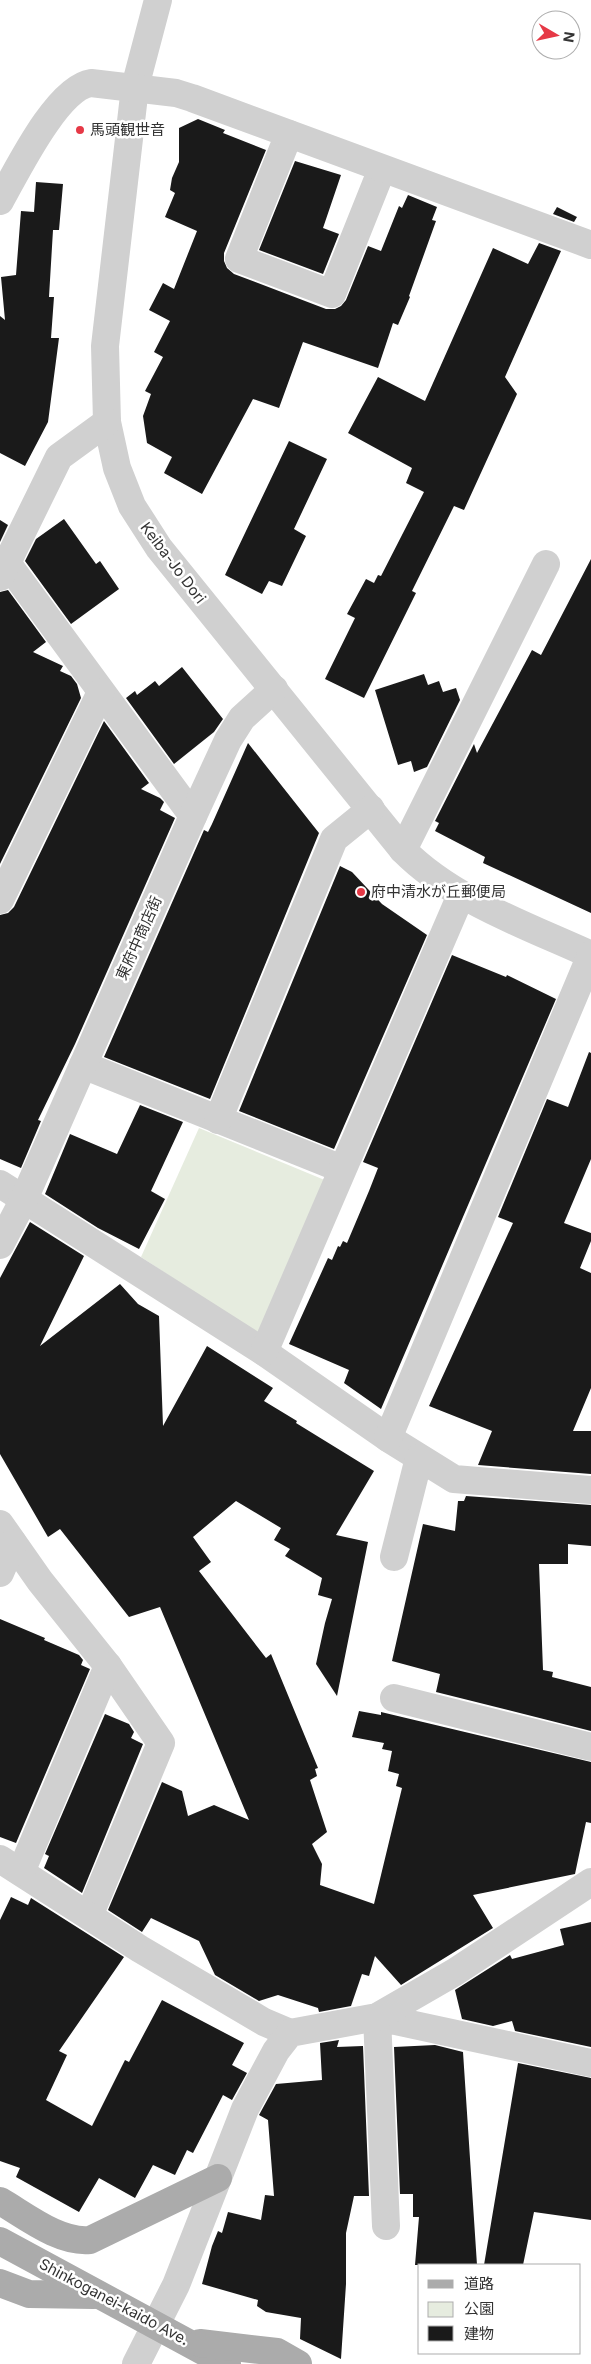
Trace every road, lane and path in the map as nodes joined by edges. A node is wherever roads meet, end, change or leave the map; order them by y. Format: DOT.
graph roads {
  1 [pos="158,0"];
  2 [pos="136,87"];
  3 [pos="290,134"];
  4 [pos="382,169"];
  5 [pos="0,201"];
  6 [pos="591,245"];
  7 [pos="107,422"];
  8 [pos="546,564"];
  9 [pos="4,570"];
  10 [pos="274,689"];
  11 [pos="101,692"];
  12 [pos="370,809"];
  13 [pos="192,816"];
  14 [pos="403,850"];
  15 [pos="460,895"];
  16 [pos="0,900"];
  17 [pos="591,955"];
  18 [pos="83,1066"];
  19 [pos="218,1120"];
  20 [pos="342,1169"];
  21 [pos="0,1184"];
  22 [pos="24,1199"];
  23 [pos="0,1245"];
  24 [pos="264,1352"];
  25 [pos="388,1438"];
  26 [pos="419,1458"];
  27 [pos="591,1490"];
  28 [pos="6,1534"];
  29 [pos="394,1557"];
  30 [pos="0,1573"];
  31 [pos="108,1666"];
  32 [pos="394,1698"];
  33 [pos="591,1747"];
  34 [pos="10,1865"];
  35 [pos="591,1882"];
  36 [pos="89,1916"];
  37 [pos="378,2017"];
  38 [pos="290,2033"];
  39 [pos="591,2063"];
  40 [pos="218,2178"];
  41 [pos="0,2201"];
  42 [pos="386,2226"];
  43 [pos="0,2241"];
  44 [pos="0,2283"];
  45 [pos="98,2295"];
  46 [pos="155,2325"];
  47 [pos="186,2341"];
  48 [pos="136,2364"];
  49 [pos="227,2364"];
  50 [pos="298,2364"];
  1 -- 2 [label="street, Keiba-Jo Dori"];
  2 -- 3 [label="street"];
  2 -- 5 [label="street"];
  2 -- 7 [label="street, Keiba-Jo Dori"];
  3 -- 4 [label="street"];
  3 -- 4 [label="street"];
  4 -- 6 [label="street"];
  7 -- 9 [label="street"];
  7 -- 10 [label="street, Keiba-Jo Dori"];
  8 -- 14 [label="street"];
  9 -- 11 [label="street"];
  10 -- 12 [label="street, Keiba-Jo Dori"];
  10 -- 13 [label="street, 東府中商店街"];
  11 -- 13 [label="street"];
  11 -- 16 [label="street"];
  12 -- 14 [label="street, Keiba-Jo Dori"];
  12 -- 19 [label="street"];
  13 -- 18 [label="street, 東府中商店街"];
  14 -- 15 [label="street, Keiba-Jo Dori"];
  15 -- 17 [label="street, Keiba-Jo Dori"];
  15 -- 20 [label="street"];
  17 -- 25 [label="street"];
  18 -- 19 [label="street"];
  18 -- 22 [label="street, 東府中商店街"];
  19 -- 20 [label="street"];
  20 -- 24 [label="street"];
  21 -- 22 [label="street"];
  22 -- 23 [label="street, 東府中商店街"];
  22 -- 24 [label="street"];
  24 -- 25 [label="street"];
  25 -- 26 [label="street"];
  26 -- 27 [label="street"];
  26 -- 29 [label="street"];
  28 -- 30 [label="street"];
  28 -- 31 [label="street"];
  31 -- 34 [label="street"];
  31 -- 36 [label="street"];
  32 -- 33 [label="street"];
  34 -- 36 [label="street"];
  35 -- 37 [label="street"];
  36 -- 38 [label="street"];
  37 -- 38 [label="street"];
  37 -- 39 [label="street"];
  37 -- 42 [label="street"];
  38 -- 40 [label="street"];
  40 -- 41 [label="main road"];
  40 -- 46 [label="street"];
  43 -- 45 [label="main road, Shinkoganei-kaido Ave."];
  44 -- 45 [label="main road"];
  45 -- 46 [label="main road, Shinkoganei-kaido Ave."];
  46 -- 47 [label="main road, Shinkoganei-kaido Ave."];
  46 -- 48 [label="street"];
  47 -- 49 [label="main road, Shinkoganei-kaido Ave."];
  47 -- 50 [label="main road"];
}
